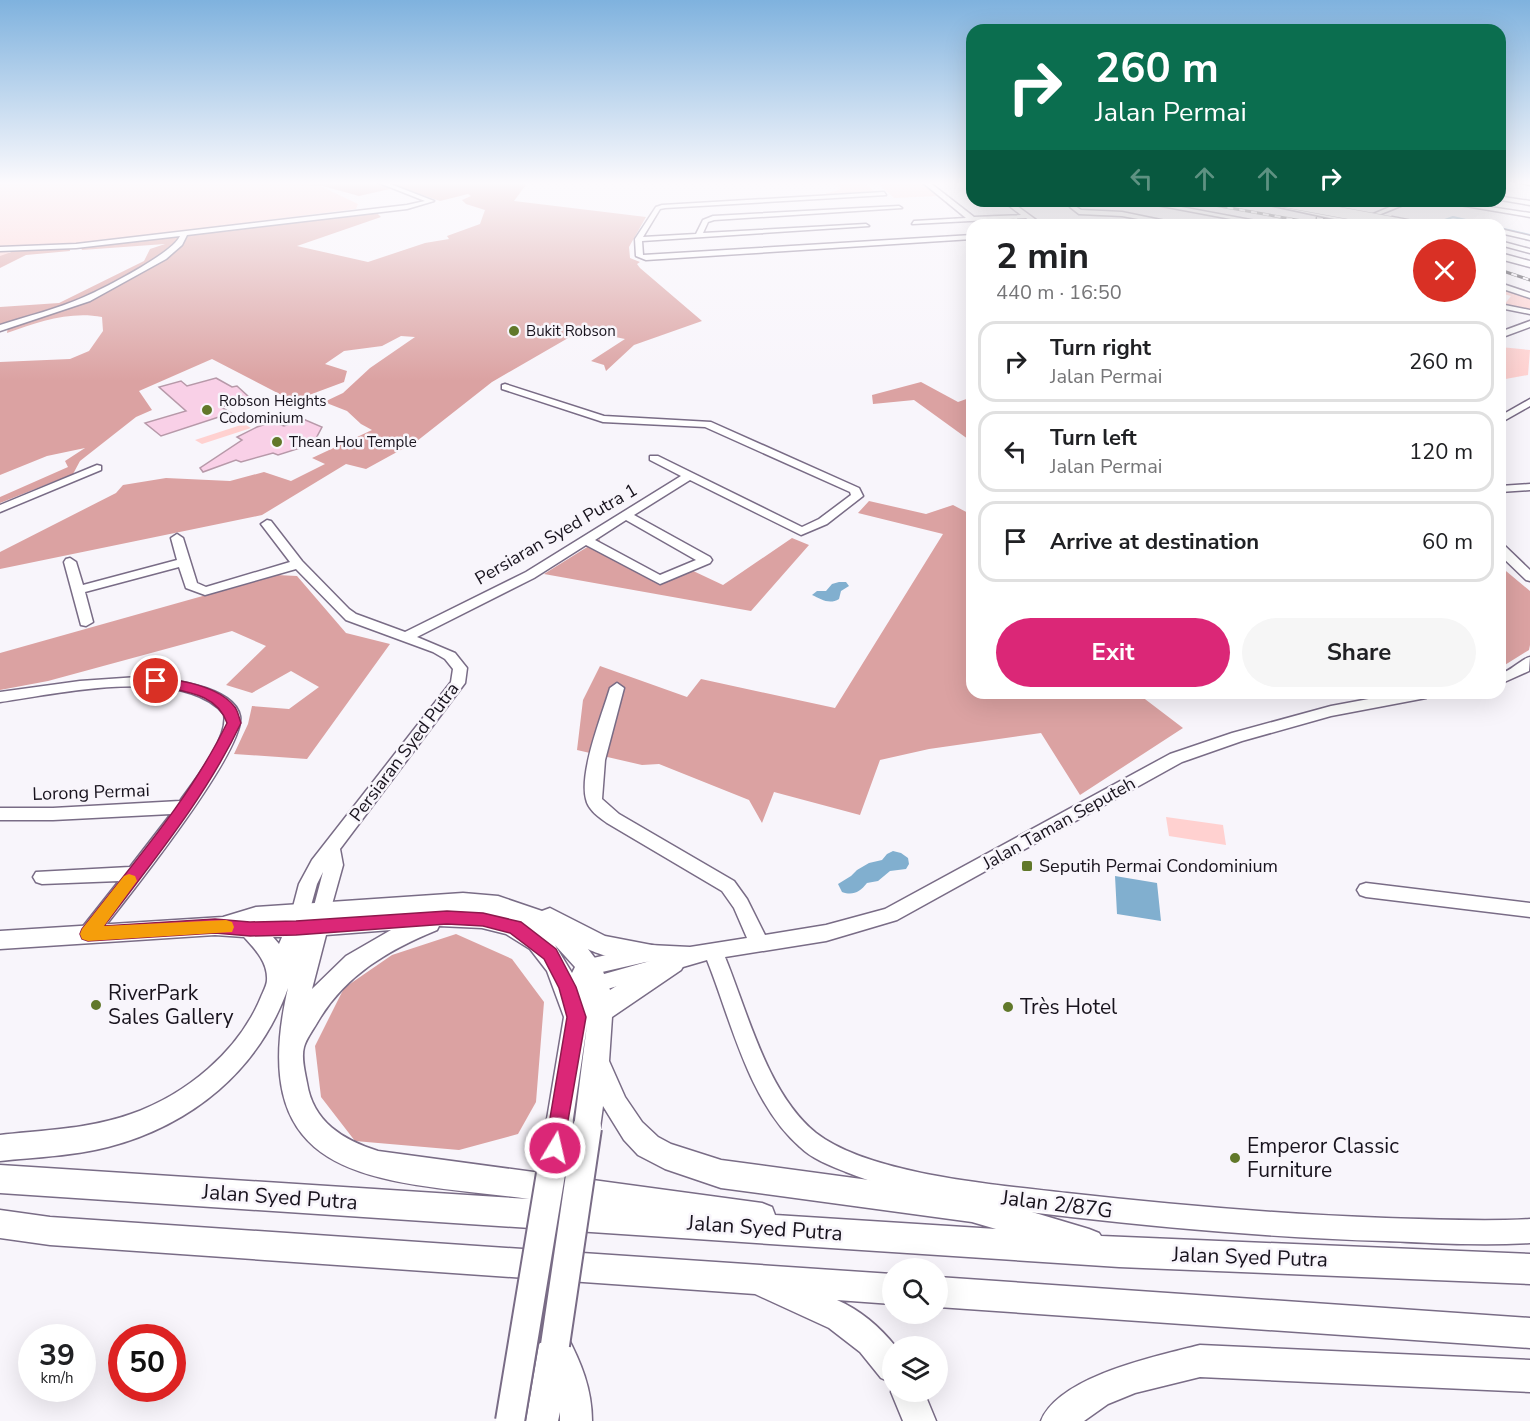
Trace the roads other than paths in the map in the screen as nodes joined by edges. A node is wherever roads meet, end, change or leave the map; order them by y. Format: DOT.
graph roads {
  1 [pos="41,248"];
  2 [pos="174,248"];
  3 [pos="639,248"];
  4 [pos="800,248"];
  5 [pos="0,249"];
  6 [pos="1506,252"];
  7 [pos="1530,258"];
  8 [pos="1506,287"];
  9 [pos="1530,296"];
  10 [pos="1506,307"];
  11 [pos="1530,312"];
  12 [pos="1530,324"];
  13 [pos="0,328"];
  14 [pos="1506,333"];
  15 [pos="505,387"];
  16 [pos="1530,402"];
  17 [pos="1506,416"];
  18 [pos="654,458"];
  19 [pos="97,468"];
  20 [pos="690,475"];
  21 [pos="1530,487"];
  22 [pos="1506,489"];
  23 [pos="0,508"];
  24 [pos="626,515"];
  25 [pos="267,524"];
  26 [pos="177,538"];
  27 [pos="586,540"];
  28 [pos="1506,554"];
  29 [pos="70,561"];
  30 [pos="183,562"];
  31 [pos="298,564"];
  32 [pos="1530,577"];
  33 [pos="79,590"];
  34 [pos="86,622"];
  35 [pos="406,637"];
  36 [pos="1529,665"];
  37 [pos="1506,677"];
  38 [pos="617,688"];
  39 [pos="0,697"];
  40 [pos="1395,699"];
  41 [pos="184,807"];
  42 [pos="0,814"];
  43 [pos="135,874"];
  44 [pos="42,877"];
  45 [pos="1366,890"];
  46 [pos="516,908"];
  47 [pos="1530,910"];
  48 [pos="447,918"];
  49 [pos="309,920"];
  50 [pos="215,926"];
  51 [pos="250,929"];
  52 [pos="88,934"];
  53 [pos="0,940"];
  54 [pos="759,943"];
  55 [pos="649,953"];
  56 [pos="550,954"];
  57 [pos="693,956"];
  58 [pos="589,977"];
  59 [pos="279,979"];
  60 [pos="588,1015"];
  61 [pos="291,1046"];
  62 [pos="594,1059"];
  63 [pos="573,1126"];
  64 [pos="0,1148"];
  65 [pos="0,1179"];
  66 [pos="0,1224"];
  67 [pos="50,1231"];
  68 [pos="1530,1231"];
  69 [pos="0,1235"];
  70 [pos="914,1238"];
  71 [pos="1119,1252"];
  72 [pos="1530,1269"];
  73 [pos="753,1279"];
  74 [pos="882,1288"];
  75 [pos="948,1293"];
  76 [pos="1530,1333"];
  77 [pos="555,1345"];
  78 [pos="882,1355"];
  79 [pos="1530,1376"];
  80 [pos="911,1402"];
  81 [pos="510,1421"];
  82 [pos="542,1421"];
  83 [pos="576,1421"];
  84 [pos="920,1421"];
  85 [pos="1057,1421"];
  1 -- 5 [label="street"];
  2 -- 13 [label="street"];
  3 -- 4 [label="street"];
  6 -- 7 [label="highway"];
  8 -- 9 [label="street"];
  10 -- 11 [label="street"];
  12 -- 14 [label="street"];
  15 -- 20 [label="street"];
  16 -- 17 [label="street"];
  18 -- 20 [label="street"];
  19 -- 23 [label="street"];
  20 -- 24 [label="street, Persiaran Syed Putra 1"];
  21 -- 22 [label="street"];
  24 -- 27 [label="street, Persiaran Syed Putra 1"];
  24 -- 27 [label="street"];
  25 -- 31 [label="street, Persiaran Syed Putra"];
  26 -- 30 [label="street"];
  27 -- 35 [label="street, Persiaran Syed Putra 1"];
  28 -- 32 [label="street"];
  29 -- 33 [label="street"];
  30 -- 31 [label="street"];
  30 -- 33 [label="street"];
  31 -- 35 [label="street, Persiaran Syed Putra"];
  33 -- 34 [label="street"];
  35 -- 49 [label="street, Persiaran Syed Putra"];
  36 -- 37 [label="street"];
  38 -- 54 [label="street"];
  39 -- 41 [label="street"];
  40 -- 54 [label="street, Jalan Taman Seputeh"];
  41 -- 42 [label="street, Lorong Permai"];
  41 -- 43 [label="street"];
  43 -- 44 [label="street"];
  43 -- 52 [label="street"];
  45 -- 47 [label="street"];
  46 -- 49 [label="main road"];
  46 -- 55 [label="main road"];
  46 -- 58 [label="main road"];
  48 -- 49 [label="main road"];
  48 -- 56 [label="main road"];
  48 -- 61 [label="main road"];
  49 -- 50 [label="main road"];
  49 -- 51 [label="main road"];
  49 -- 59 [label="main road"];
  49 -- 61 [label="main road"];
  50 -- 51 [label="main road"];
  50 -- 52 [label="main road"];
  51 -- 59 [label="main road"];
  52 -- 53 [label="main road"];
  54 -- 57 [label="street, Jalan Taman Seputeh"];
  55 -- 57 [label="street, Jalan Taman Seputeh"];
  55 -- 58 [label="street, Jalan Taman Seputeh"];
  56 -- 58 [label="main road"];
  56 -- 60 [label="main road"];
  57 -- 58 [label="street, Jalan Taman Seputeh"];
  57 -- 60 [label="main road"];
  57 -- 68 [label="street, Jalan 2/87G"];
  58 -- 60 [label="main road"];
  59 -- 64 [label="main road"];
  60 -- 62 [label="main road"];
  60 -- 63 [label="main road"];
  61 -- 70 [label="main road"];
  62 -- 63 [label="main road"];
  62 -- 71 [label="main road"];
  63 -- 77 [label="main road, bridge"];
  63 -- 81 [label="main road, bridge"];
  65 -- 70 [label="main road, Jalan Syed Putra"];
  66 -- 67 [label="main road"];
  67 -- 69 [label="street"];
  67 -- 73 [label="main road"];
  70 -- 71 [label="main road, Jalan Syed Putra"];
  71 -- 72 [label="main road, Jalan Syed Putra"];
  73 -- 74 [label="main road"];
  73 -- 78 [label="main road"];
  75 -- 76 [label="main road"];
  77 -- 82 [label="main road"];
  77 -- 83 [label="main road"];
  79 -- 85 [label="main road"];
  80 -- 84 [label="main road"];
}
